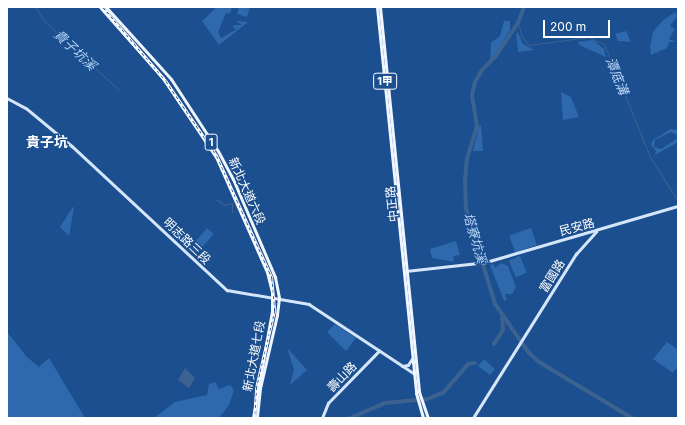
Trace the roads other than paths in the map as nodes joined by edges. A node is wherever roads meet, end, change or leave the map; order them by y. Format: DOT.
graph roads {
  1 [pos="100,7"];
  2 [pos="106,7"];
  3 [pos="379,7"];
  4 [pos="7,98"];
  5 [pos="678,206"];
  6 [pos="598,232"];
  7 [pos="407,271"];
  8 [pos="272,298"];
  9 [pos="278,298"];
  10 [pos="379,351"];
  11 [pos="413,358"];
  12 [pos="402,366"];
  13 [pos="414,374"];
  14 [pos="418,377"];
  15 [pos="419,400"];
  16 [pos="253,418"];
  17 [pos="257,418"];
  18 [pos="322,418"];
  19 [pos="423,418"];
  20 [pos="428,418"];
  21 [pos="473,418"];
  1 -- 8 [label="main road, 新北大道六段 / 1"];
  2 -- 9 [label="main road, 新北大道六段 / 1"];
  3 -- 7 [label="main road, 中正路 / 1甲"];
  4 -- 8 [label="street, 明志路三段"];
  5 -- 6 [label="street, 民安路"];
  6 -- 7 [label="street, 民安路"];
  6 -- 21 [label="street, 富國路"];
  7 -- 11 [label="main road, 中正路 / 1甲"];
  7 -- 14 [label="main road, 中正路 / 1甲"];
  8 -- 9 [label="street, 明志路三段"];
  8 -- 16 [label="main road, 新北大道七段 / 1"];
  9 -- 10 [label="street, 明志路三段"];
  9 -- 17 [label="main road, 新北大道七段 / 1"];
  10 -- 12 [label="street, 明志路三段"];
  10 -- 18 [label="street, 壽山路"];
  11 -- 12 [label="street"];
  11 -- 13 [label="main road, 中正路 / 1甲"];
  12 -- 13 [label="street, 明志路三段"];
  13 -- 14 [label="street, 明志路三段"];
  13 -- 15 [label="main road, 中正路 / 1甲"];
  14 -- 15 [label="main road, 中正路 / 1甲"];
  15 -- 19 [label="main road, 中正路 / 1甲"];
  15 -- 20 [label="main road, 中正路 / 1甲"];
}
